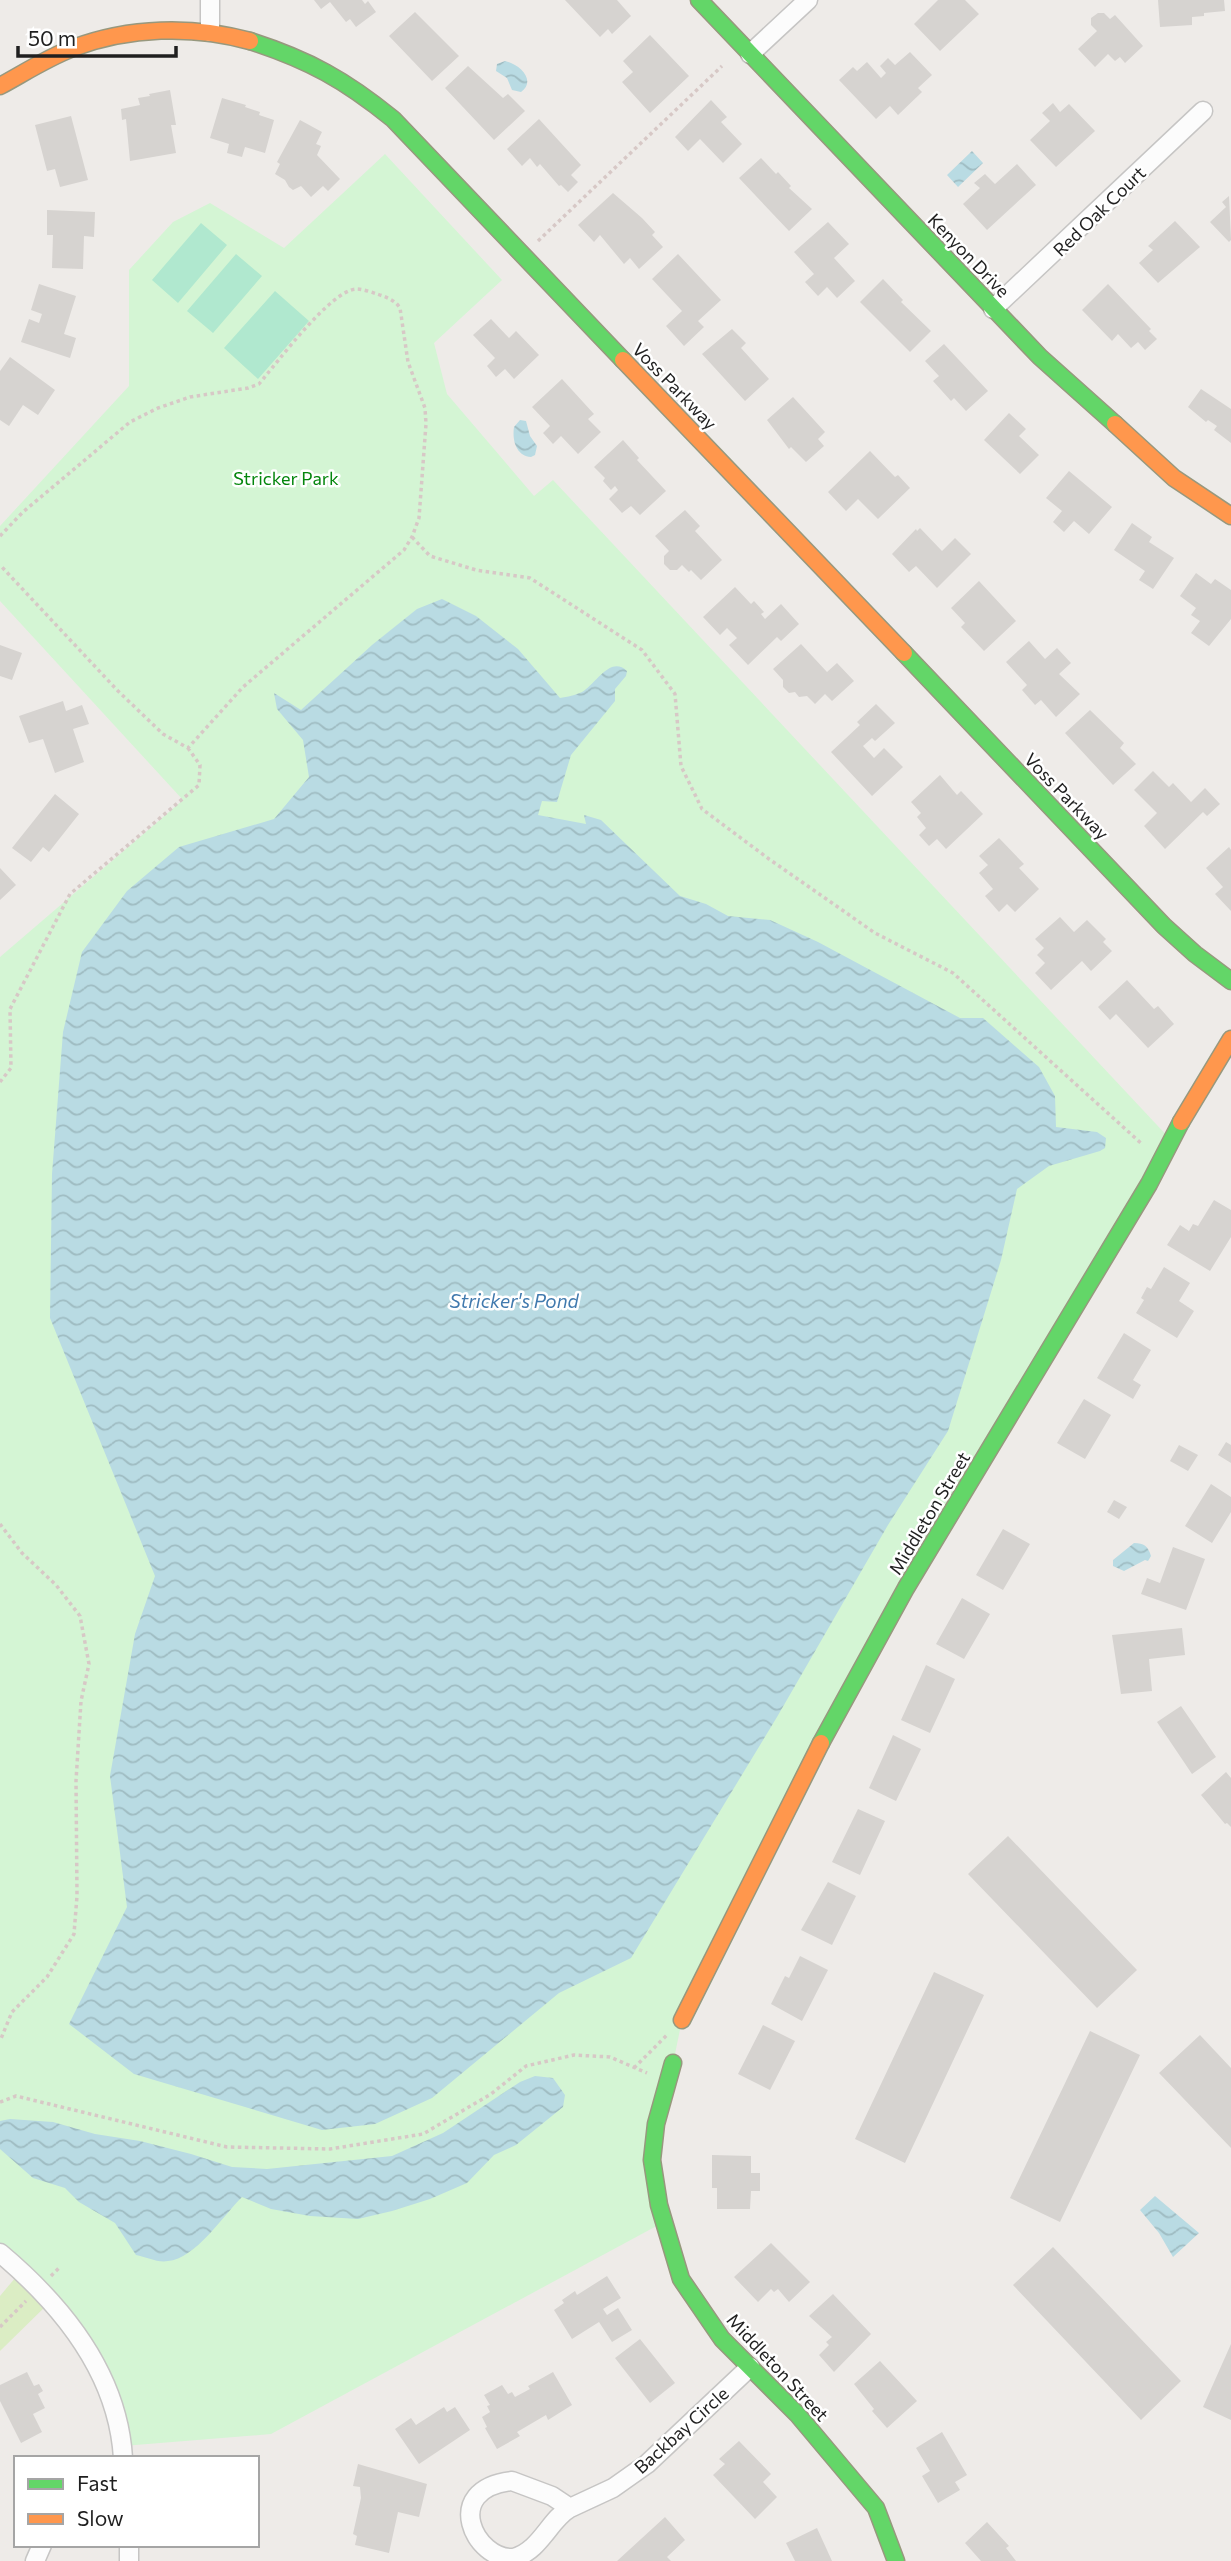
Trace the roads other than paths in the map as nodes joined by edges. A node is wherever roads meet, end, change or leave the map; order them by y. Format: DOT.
graph roads {
  1 [pos="210,0"];
  2 [pos="699,0"];
  3 [pos="808,0"];
  4 [pos="210,32"];
  5 [pos="750,54"];
  6 [pos="0,86"];
  7 [pos="1203,111"];
  8 [pos="993,309"];
  9 [pos="1231,516"];
  10 [pos="1231,981"];
  11 [pos="1231,1039"];
  12 [pos="682,2020"];
  13 [pos="673,2063"];
  14 [pos="0,2253"];
  15 [pos="750,2367"];
  16 [pos="123,2456"];
  17 [pos="570,2508"];
  18 [pos="896,2561"];
  1 -- 4 [label="street"];
  2 -- 5 [label="street, Kenyon Drive"];
  3 -- 5 [label="street"];
  4 -- 6 [label="street, Voss Parkway"];
  4 -- 10 [label="street, Voss Parkway"];
  5 -- 8 [label="street, Kenyon Drive"];
  7 -- 8 [label="street, Red Oak Court"];
  8 -- 9 [label="street, Kenyon Drive"];
  11 -- 12 [label="street, Middleton Street"];
  13 -- 15 [label="street, Middleton Street"];
  14 -- 16 [label="street"];
  15 -- 17 [label="street, Backbay Circle"];
  15 -- 18 [label="street, Middleton Street"];
  17 -- 17 [label="street, Backbay Circle"];
}
